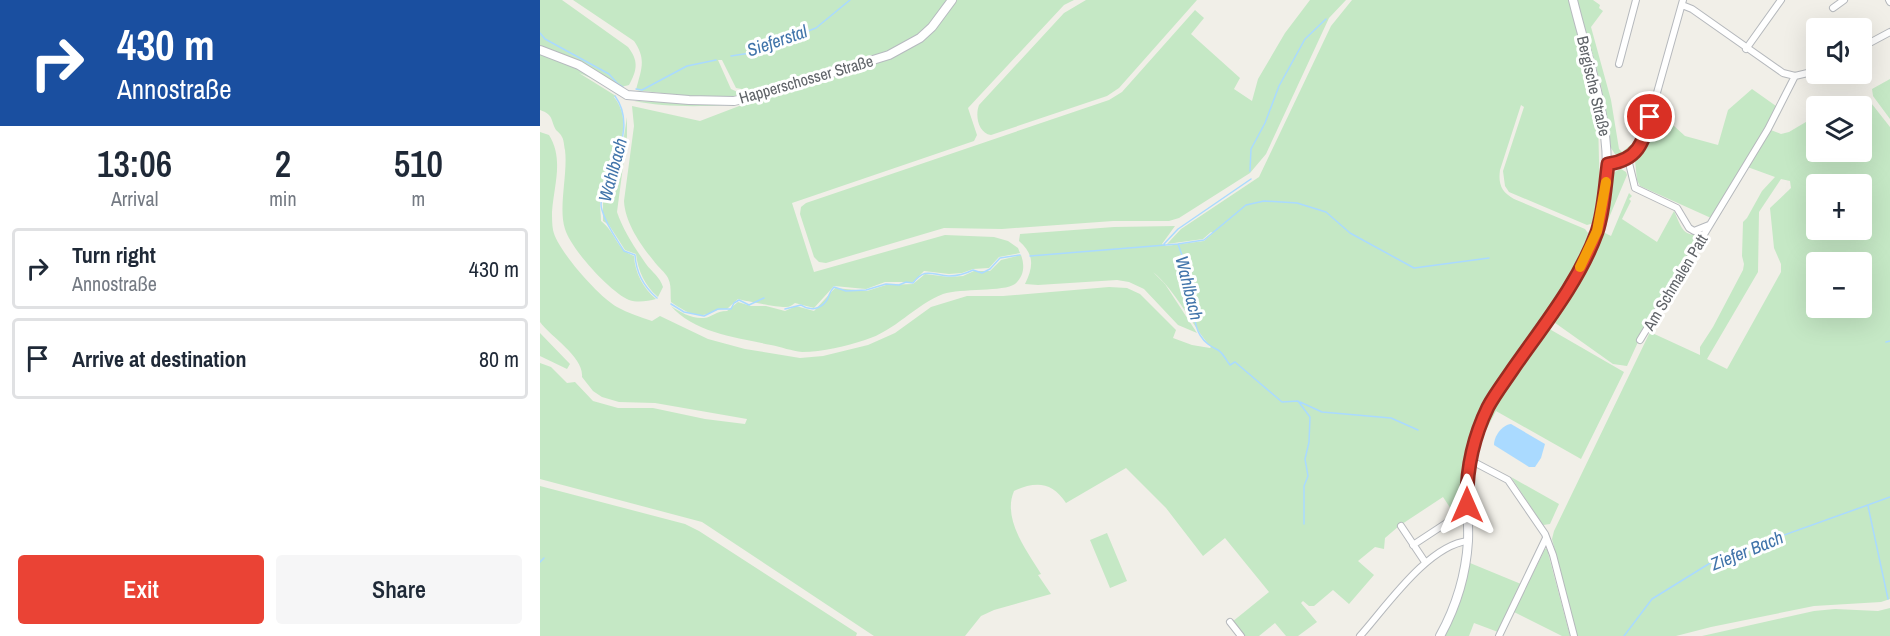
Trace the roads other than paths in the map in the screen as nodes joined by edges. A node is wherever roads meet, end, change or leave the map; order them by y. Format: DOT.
graph roads {
  1 [pos="952,0"];
  2 [pos="1573,0"];
  3 [pos="1636,0"];
  4 [pos="1844,0"];
  5 [pos="1778,1"];
  6 [pos="1682,3"];
  7 [pos="1833,8"];
  8 [pos="1890,32"];
  9 [pos="1872,42"];
  10 [pos="1746,49"];
  11 [pos="540,50"];
  12 [pos="1619,64"];
  13 [pos="1806,73"];
  14 [pos="1795,76"];
  15 [pos="1628,159"];
  16 [pos="1608,164"];
  17 [pos="1710,224"];
  18 [pos="1640,340"];
  19 [pos="1470,460"];
  20 [pos="1454,518"];
  21 [pos="1401,526"];
  22 [pos="1546,537"];
  23 [pos="1468,542"];
  24 [pos="1413,545"];
  25 [pos="1425,562"];
  26 [pos="1230,622"];
  27 [pos="1241,636"];
  28 [pos="1360,636"];
  29 [pos="1440,636"];
  30 [pos="1499,636"];
  31 [pos="1574,636"];
  1 -- 11 [label="main road, Happerschosser Straße"];
  2 -- 16 [label="main road, Bergische Straße"];
  3 -- 12 [label="street"];
  4 -- 7 [label="street"];
  5 -- 10 [label="street"];
  6 -- 10 [label="street"];
  6 -- 15 [label="street"];
  8 -- 9 [label="street"];
  10 -- 14 [label="street"];
  13 -- 14 [label="street"];
  14 -- 17 [label="street, Am Schmalen Patt"];
  15 -- 16 [label="street"];
  15 -- 17 [label="street, Am Schmalen Patt"];
  16 -- 19 [label="main road, Bergische Straße"];
  17 -- 18 [label="street, Am Schmalen Patt"];
  19 -- 22 [label="street"];
  19 -- 23 [label="main road, Bergische Straße"];
  20 -- 24 [label="street"];
  21 -- 24 [label="street"];
  22 -- 30 [label="street"];
  22 -- 31 [label="street"];
  23 -- 25 [label="street"];
  23 -- 29 [label="main road, Bergische Straße"];
  24 -- 25 [label="street"];
  25 -- 28 [label="street"];
  26 -- 27 [label="street"];
}
